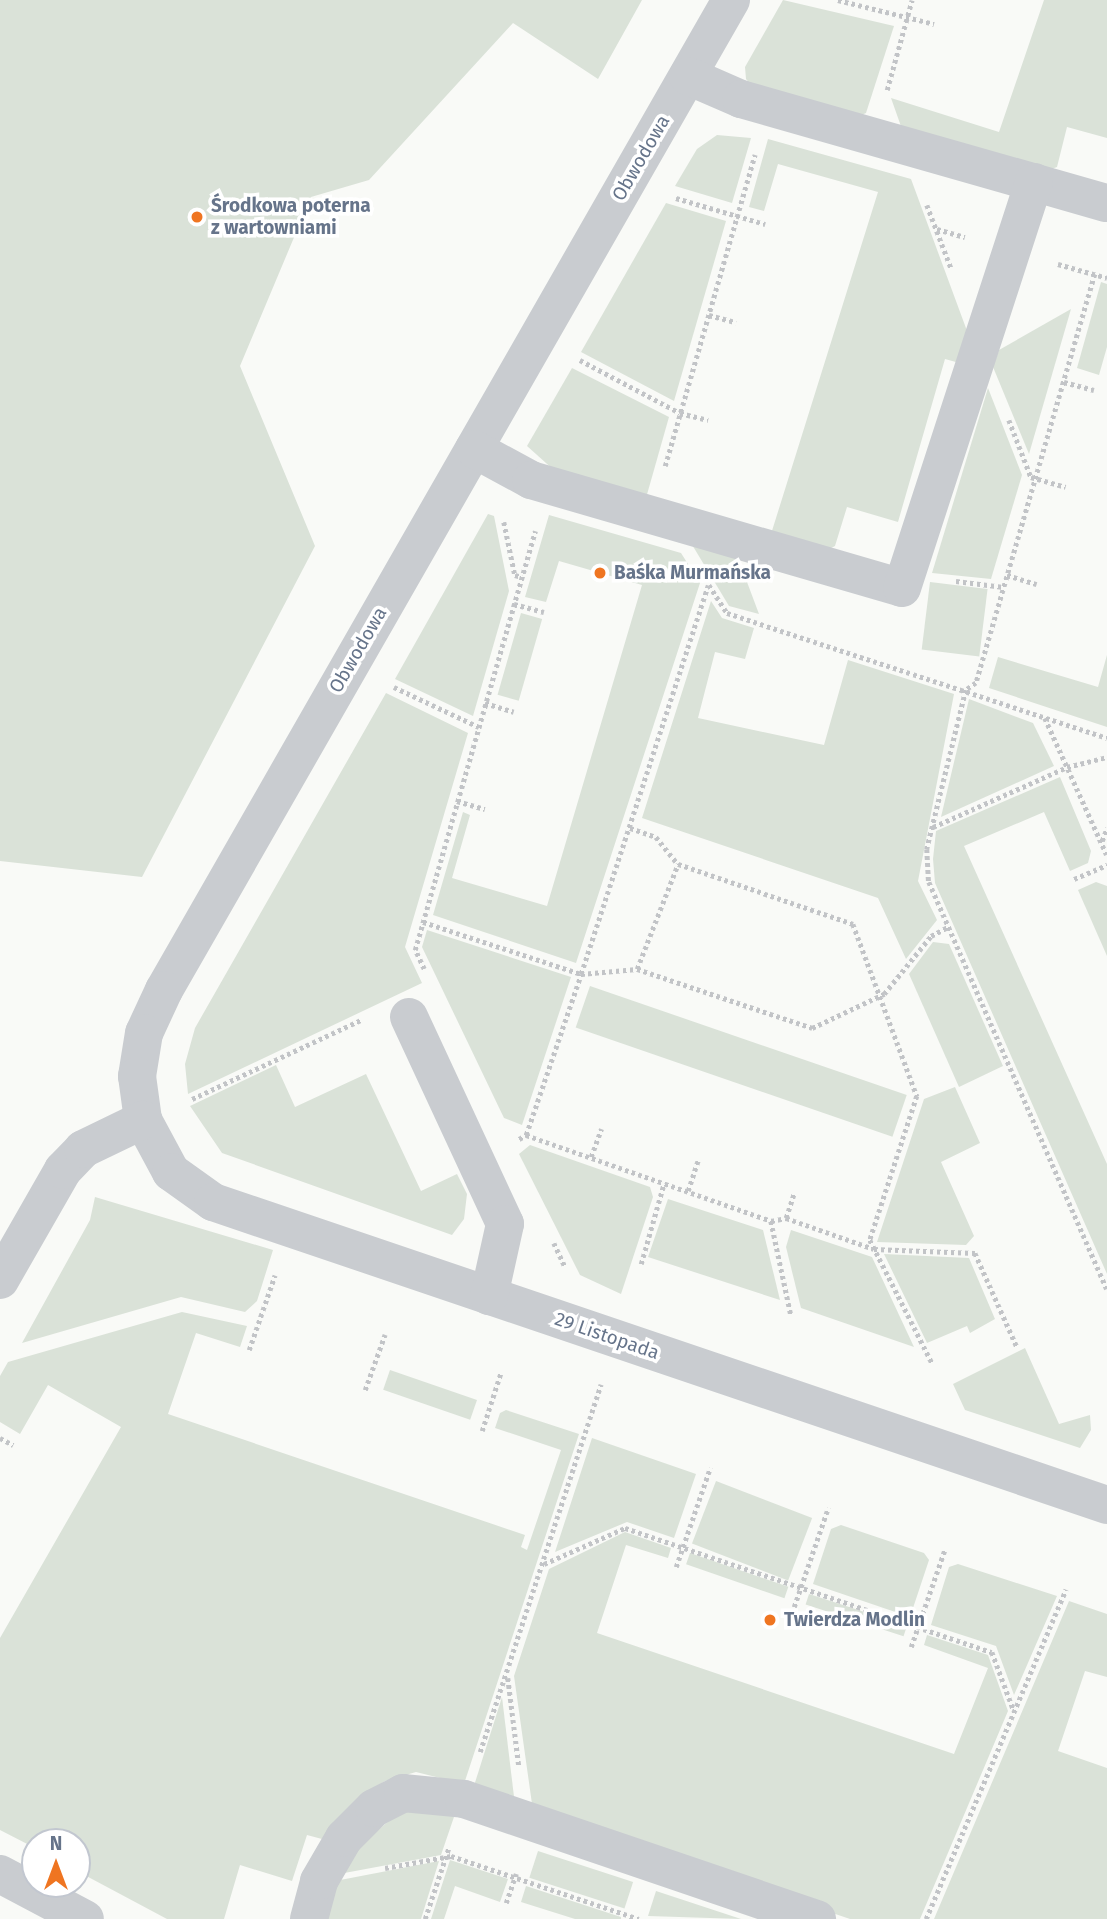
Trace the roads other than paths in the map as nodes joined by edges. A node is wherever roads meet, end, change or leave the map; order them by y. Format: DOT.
graph roads {
  1 [pos="731,0"];
  2 [pos="688,76"];
  3 [pos="1034,182"];
  4 [pos="1107,203"];
  5 [pos="474,449"];
  6 [pos="409,1017"];
  7 [pos="143,1120"];
  8 [pos="0,1280"];
  9 [pos="489,1296"];
  10 [pos="1107,1505"];
  11 [pos="0,1874"];
  12 [pos="85,1919"];
  13 [pos="309,1919"];
  14 [pos="817,1919"];
  1 -- 2 [label="street, Obwodowa"];
  2 -- 3 [label="street"];
  2 -- 5 [label="street, Obwodowa"];
  3 -- 4 [label="street"];
  3 -- 5 [label="street"];
  5 -- 7 [label="street, Obwodowa"];
  6 -- 9 [label="street"];
  7 -- 8 [label="street"];
  7 -- 9 [label="street, 29 Listopada"];
  9 -- 10 [label="street, 29 Listopada"];
  11 -- 12 [label="street"];
  13 -- 14 [label="street"];
}
